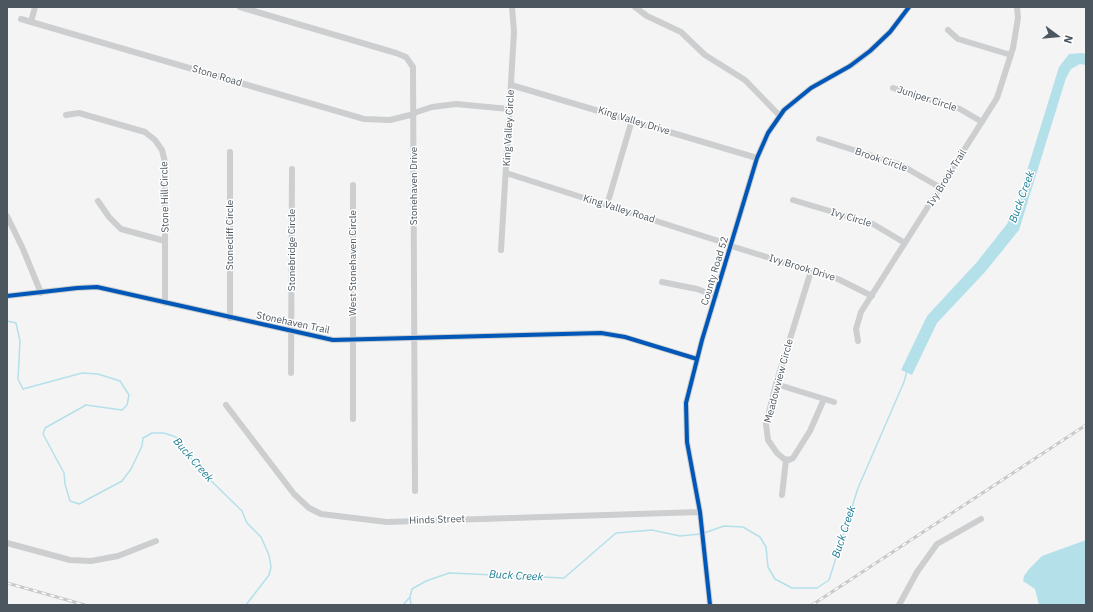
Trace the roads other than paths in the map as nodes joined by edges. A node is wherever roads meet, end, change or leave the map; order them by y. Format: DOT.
graph roads {
  1 [pos="35,7"];
  2 [pos="240,7"];
  3 [pos="512,7"];
  4 [pos="635,7"];
  5 [pos="909,7"];
  6 [pos="1016,7"];
  7 [pos="21,19"];
  8 [pos="31,22"];
  9 [pos="948,30"];
  10 [pos="1011,55"];
  11 [pos="511,85"];
  12 [pos="893,88"];
  13 [pos="509,109"];
  14 [pos="414,114"];
  15 [pos="66,115"];
  16 [pos="780,115"];
  17 [pos="632,120"];
  18 [pos="982,122"];
  19 [pos="819,139"];
  20 [pos="230,152"];
  21 [pos="757,158"];
  22 [pos="292,169"];
  23 [pos="506,173"];
  24 [pos="353,186"];
  25 [pos="941,188"];
  26 [pos="793,200"];
  27 [pos="98,201"];
  28 [pos="607,205"];
  29 [pos="7,216"];
  30 [pos="165,241"];
  31 [pos="905,244"];
  32 [pos="731,246"];
  33 [pos="501,250"];
  34 [pos="811,271"];
  35 [pos="662,282"];
  36 [pos="41,293"];
  37 [pos="7,296"];
  38 [pos="716,296"];
  39 [pos="872,296"];
  40 [pos="165,303"];
  41 [pos="230,318"];
  42 [pos="291,331"];
  43 [pos="415,339"];
  44 [pos="354,340"];
  45 [pos="858,341"];
  46 [pos="697,359"];
  47 [pos="291,373"];
  48 [pos="776,384"];
  49 [pos="824,399"];
  50 [pos="834,402"];
  51 [pos="226,405"];
  52 [pos="354,419"];
  53 [pos="786,460"];
  54 [pos="415,491"];
  55 [pos="782,495"];
  56 [pos="700,512"];
  57 [pos="981,519"];
  58 [pos="156,541"];
  59 [pos="7,543"];
  60 [pos="710,605"];
  61 [pos="899,605"];
  1 -- 8 [label="street"];
  2 -- 14 [label="street, Stonehaven Drive"];
  3 -- 11 [label="street, King Valley Circle"];
  4 -- 16 [label="street"];
  5 -- 16 [label="street, County Road 52"];
  6 -- 10 [label="street, Ivy Brook Trail"];
  7 -- 8 [label="street, Stone Road"];
  8 -- 14 [label="street, Stone Road"];
  9 -- 10 [label="street"];
  10 -- 18 [label="street, Ivy Brook Trail"];
  11 -- 13 [label="street, King Valley Circle"];
  11 -- 17 [label="street, King Valley Drive"];
  12 -- 18 [label="street, Juniper Circle"];
  13 -- 14 [label="street, Stone Road"];
  13 -- 23 [label="street, King Valley Circle"];
  14 -- 43 [label="street, Stonehaven Drive"];
  15 -- 30 [label="street, Stone Hill Circle"];
  16 -- 21 [label="street, County Road 52"];
  17 -- 21 [label="street, King Valley Drive"];
  17 -- 28 [label="street"];
  18 -- 25 [label="street, Ivy Brook Trail"];
  19 -- 25 [label="street, Brook Circle"];
  20 -- 41 [label="street, Stonecliff Circle"];
  21 -- 32 [label="street, County Road 52"];
  22 -- 42 [label="street, Stonebridge Circle"];
  23 -- 28 [label="street, King Valley Road"];
  23 -- 33 [label="street, King Valley Circle"];
  24 -- 44 [label="street, West Stonehaven Circle"];
  25 -- 31 [label="street, Ivy Brook Trail"];
  26 -- 31 [label="street, Ivy Circle"];
  27 -- 30 [label="street"];
  28 -- 32 [label="street, King Valley Road"];
  29 -- 36 [label="street"];
  30 -- 40 [label="street, Stone Hill Circle"];
  31 -- 39 [label="street, Ivy Brook Trail"];
  32 -- 34 [label="street, Ivy Brook Drive"];
  32 -- 38 [label="street, County Road 52"];
  34 -- 39 [label="street, Ivy Brook Drive"];
  34 -- 48 [label="street, Meadowview Circle"];
  35 -- 38 [label="street"];
  36 -- 37 [label="street, Stonehaven Trail"];
  36 -- 40 [label="street, Stonehaven Trail"];
  38 -- 46 [label="street, County Road 52"];
  39 -- 45 [label="street, Ivy Brook Trail"];
  40 -- 41 [label="street, Stonehaven Trail"];
  41 -- 42 [label="street, Stonehaven Trail"];
  42 -- 44 [label="street, Stonehaven Trail"];
  42 -- 47 [label="street, Stonebridge Circle"];
  43 -- 44 [label="street, Stonehaven Trail"];
  43 -- 46 [label="street, Stonehaven Trail"];
  43 -- 54 [label="street, Stonehaven Drive"];
  44 -- 52 [label="street, West Stonehaven Circle"];
  46 -- 56 [label="street, County Road 52"];
  48 -- 49 [label="street"];
  48 -- 53 [label="street, Meadowview Circle"];
  49 -- 50 [label="street"];
  49 -- 53 [label="street"];
  51 -- 56 [label="street, Hinds Street"];
  53 -- 55 [label="street"];
  56 -- 60 [label="street, County Road 52"];
  57 -- 61 [label="street"];
  58 -- 59 [label="street"];
}
